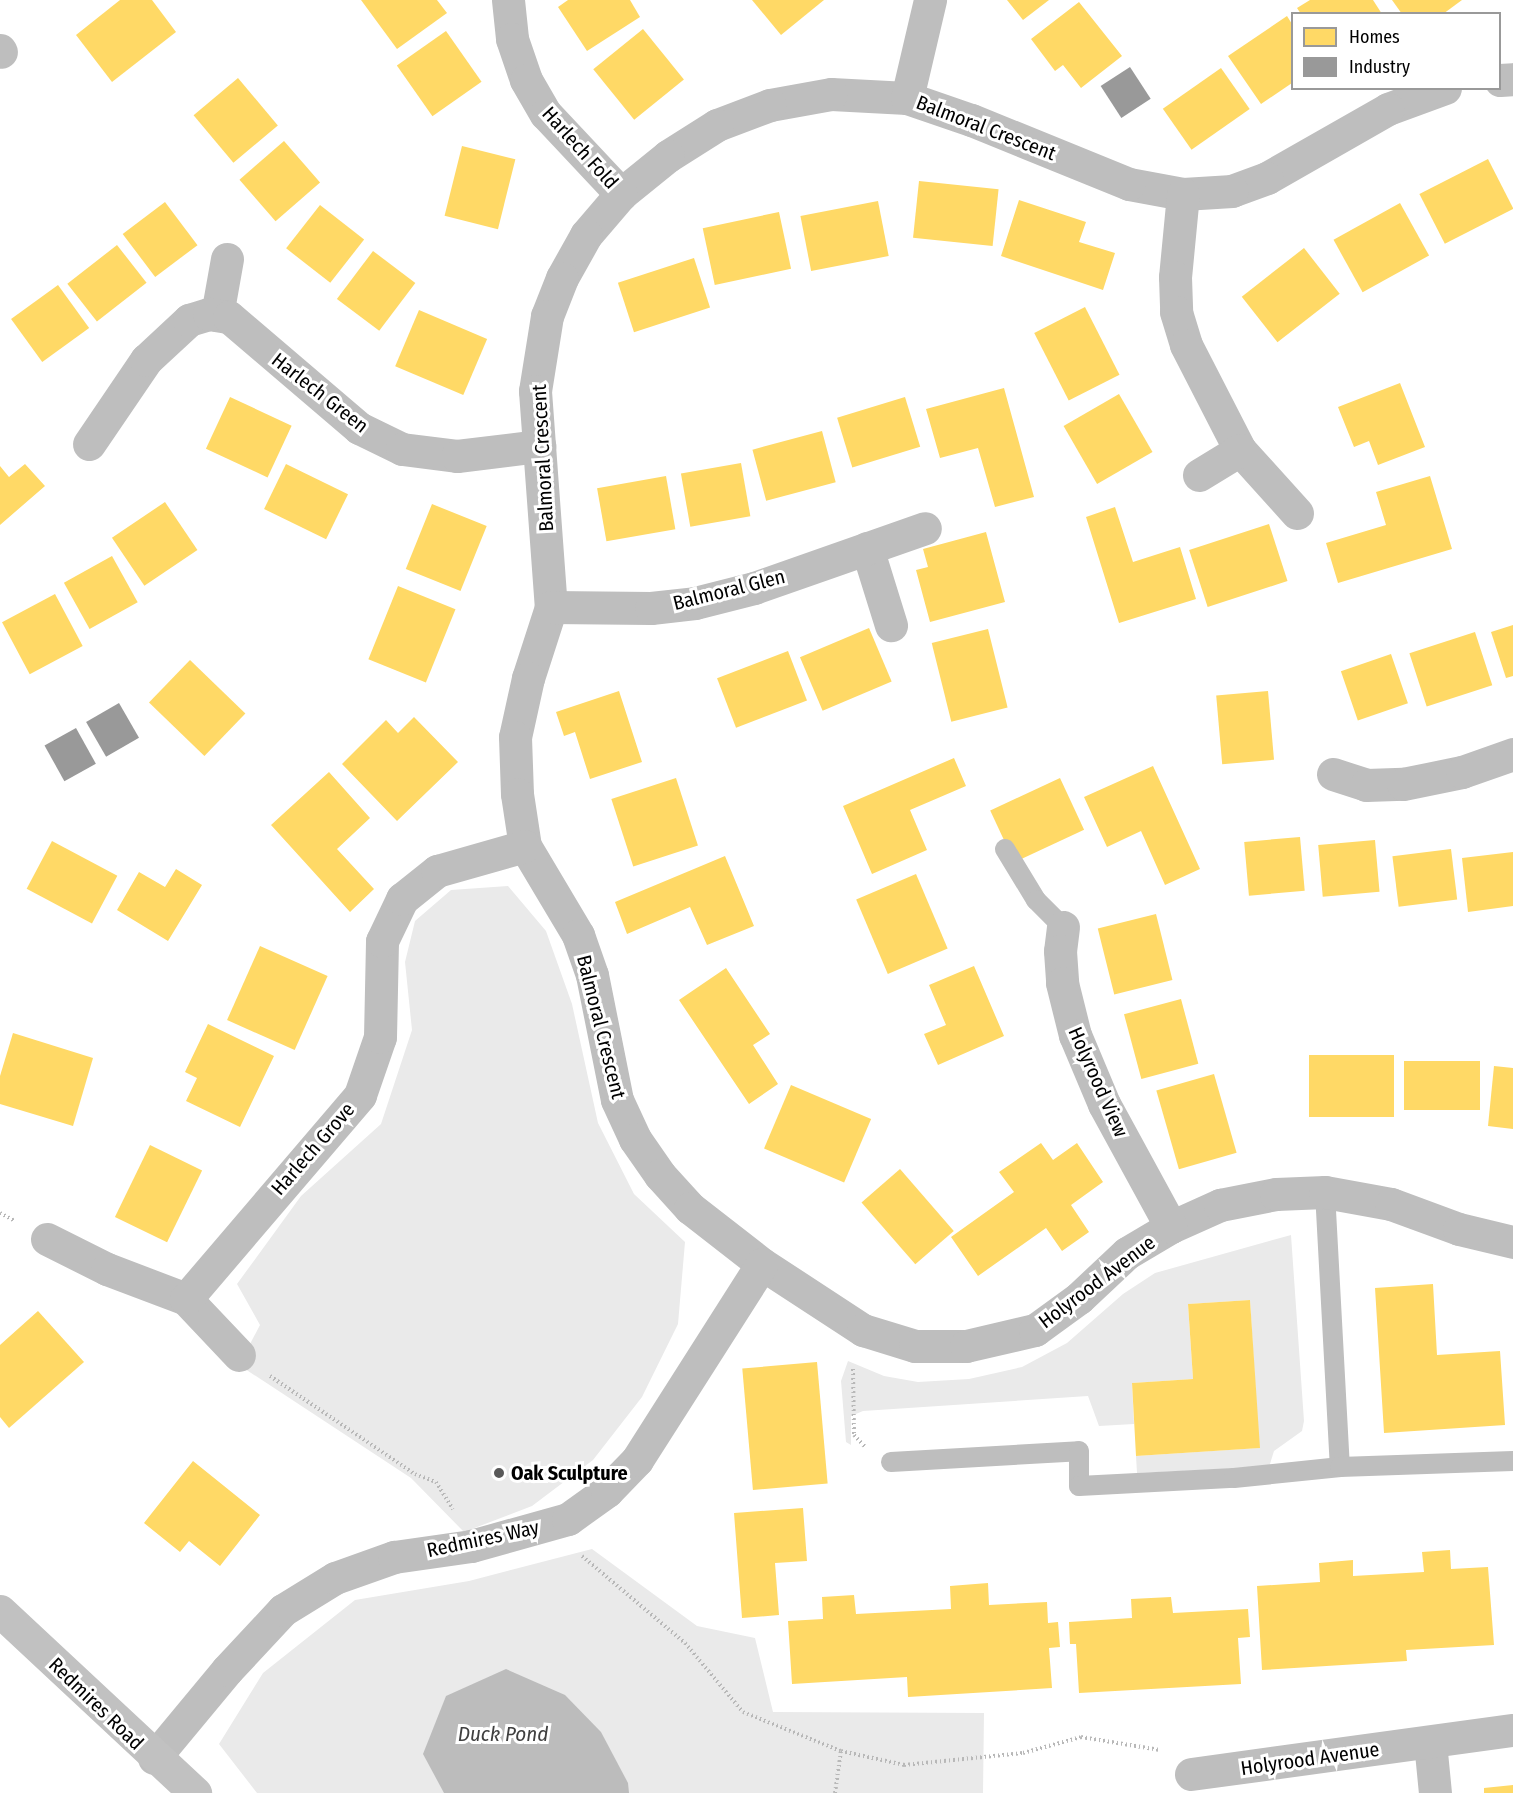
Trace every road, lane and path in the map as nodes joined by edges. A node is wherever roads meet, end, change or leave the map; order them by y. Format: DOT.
graph roads {
  1 [pos="508,0"];
  2 [pos="930,0"];
  3 [pos="1440,90"];
  4 [pos="907,98"];
  5 [pos="621,194"];
  6 [pos="1183,194"];
  7 [pos="227,259"];
  8 [pos="217,315"];
  9 [pos="89,444"];
  10 [pos="539,446"];
  11 [pos="1240,450"];
  12 [pos="1199,475"];
  13 [pos="1297,513"];
  14 [pos="925,528"];
  15 [pos="867,548"];
  16 [pos="551,607"];
  17 [pos="891,625"];
  18 [pos="1513,754"];
  19 [pos="1333,774"];
  20 [pos="525,846"];
  21 [pos="1005,849"];
  22 [pos="1064,927"];
  23 [pos="1325,1192"];
  24 [pos="1171,1227"];
  25 [pos="47,1239"];
  26 [pos="1513,1242"];
  27 [pos="762,1264"];
  28 [pos="186,1299"];
  29 [pos="863,1330"];
  30 [pos="239,1355"];
  31 [pos="1513,1461"];
  32 [pos="891,1462"];
  33 [pos="1340,1467"];
  34 [pos="543,1526"];
  35 [pos="471,1546"];
  36 [pos="0,1611"];
  37 [pos="1513,1730"];
  38 [pos="1430,1742"];
  39 [pos="841,1752"];
  40 [pos="154,1758"];
  41 [pos="1191,1774"];
  42 [pos="195,1793"];
  43 [pos="836,1793"];
  44 [pos="1435,1793"];
  1 -- 5 [label="street, Harlech Fold"];
  2 -- 4 [label="street"];
  3 -- 6 [label="street, Balmoral Crescent"];
  4 -- 5 [label="street, Balmoral Crescent"];
  4 -- 6 [label="street, Balmoral Crescent"];
  5 -- 10 [label="street, Balmoral Crescent"];
  6 -- 11 [label="street"];
  7 -- 8 [label="street"];
  8 -- 9 [label="street"];
  8 -- 10 [label="street, Harlech Green"];
  10 -- 16 [label="street, Balmoral Crescent"];
  11 -- 12 [label="street"];
  11 -- 13 [label="street"];
  14 -- 15 [label="street, Balmoral Glen"];
  15 -- 16 [label="street, Balmoral Glen"];
  15 -- 17 [label="street"];
  16 -- 20 [label="street, Balmoral Crescent"];
  18 -- 19 [label="street"];
  20 -- 27 [label="street, Balmoral Crescent"];
  20 -- 28 [label="street, Harlech Grove"];
  21 -- 22 [label="lane"];
  22 -- 24 [label="street, Holyrood View"];
  23 -- 24 [label="street, Holyrood Avenue"];
  23 -- 26 [label="street, Holyrood Avenue"];
  23 -- 33 [label="lane"];
  24 -- 29 [label="street, Holyrood Avenue"];
  25 -- 28 [label="street"];
  27 -- 29 [label="street, Holyrood Avenue"];
  27 -- 34 [label="street, Redmires Way"];
  28 -- 30 [label="street"];
  29 -- 32 [label="path"];
  30 -- 35 [label="path"];
  31 -- 33 [label="lane"];
  32 -- 33 [label="lane"];
  34 -- 35 [label="street, Redmires Way"];
  34 -- 39 [label="path"];
  35 -- 40 [label="street, Redmires Way"];
  36 -- 40 [label="street, Redmires Road"];
  37 -- 38 [label="street, Holyrood Avenue"];
  38 -- 41 [label="street, Holyrood Avenue"];
  38 -- 44 [label="street"];
  39 -- 41 [label="path"];
  39 -- 43 [label="path"];
  40 -- 42 [label="street, Redmires Road"];
}
